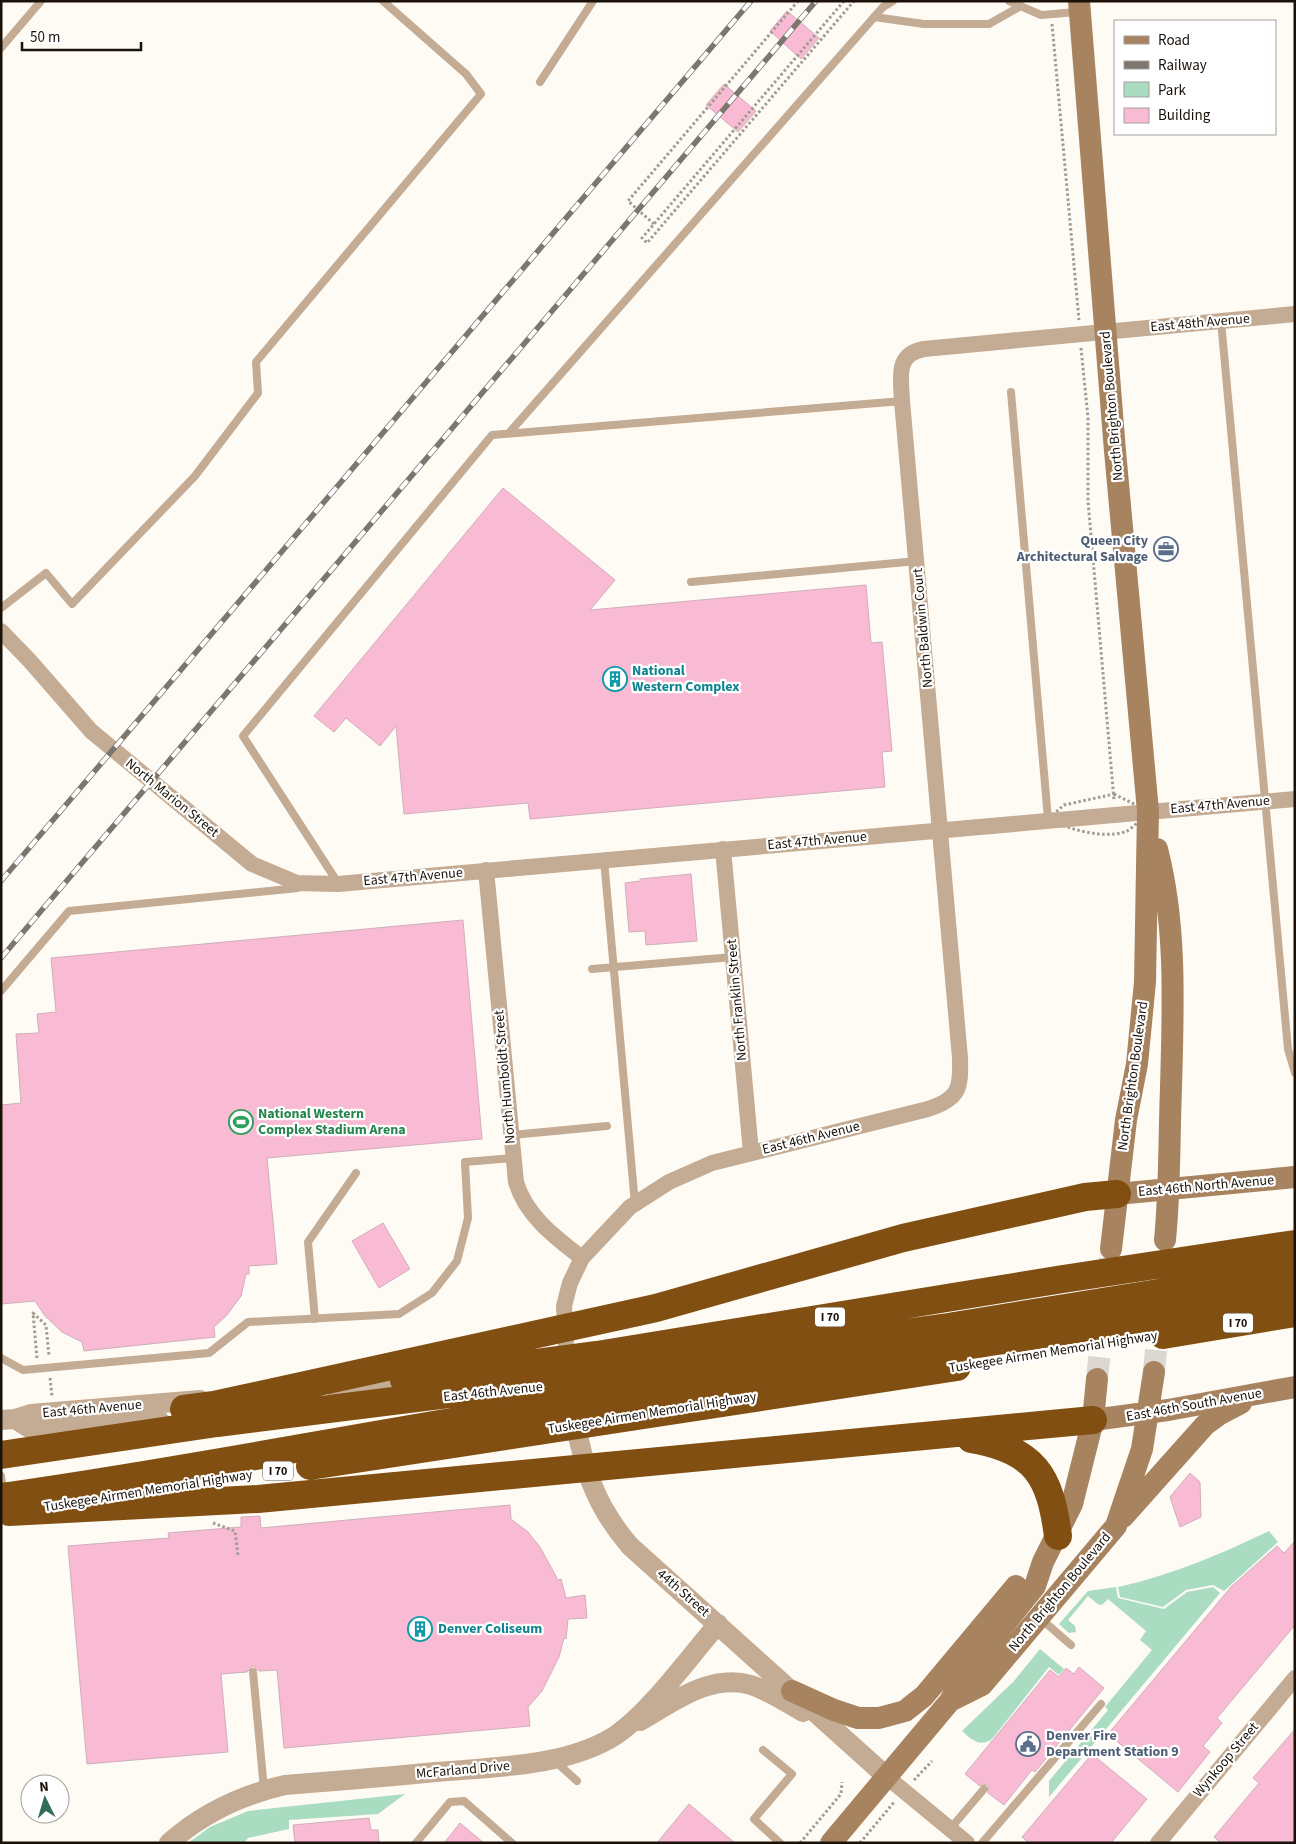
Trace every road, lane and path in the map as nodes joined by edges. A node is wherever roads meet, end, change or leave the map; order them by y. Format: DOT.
graph roads {
  1 [pos="41,1"];
  2 [pos="383,1"];
  3 [pos="593,1"];
  4 [pos="798,1"];
  5 [pos="844,1"];
  6 [pos="854,1"];
  7 [pos="893,1"];
  8 [pos="1009,1"];
  9 [pos="1021,6"];
  10 [pos="1079,6"];
  11 [pos="874,17"];
  12 [pos="1054,42"];
  13 [pos="1,48"];
  14 [pos="540,82"];
  15 [pos="698,172"];
  16 [pos="704,177"];
  17 [pos="654,224"];
  18 [pos="1295,314"];
  19 [pos="1079,318"];
  20 [pos="1221,321"];
  21 [pos="1106,331"];
  22 [pos="1082,350"];
  23 [pos="1011,392"];
  24 [pos="902,401"];
  25 [pos="509,433"];
  26 [pos="917,561"];
  27 [pos="691,582"];
  28 [pos="1,608"];
  29 [pos="1,631"];
  30 [pos="1102,796"];
  31 [pos="1295,799"];
  32 [pos="1266,801"];
  33 [pos="1148,811"];
  34 [pos="1048,819"];
  35 [pos="941,830"];
  36 [pos="1105,833"];
  37 [pos="1118,833"];
  38 [pos="723,849"];
  39 [pos="604,860"];
  40 [pos="486,870"];
  41 [pos="338,884"];
  42 [pos="733,957"];
  43 [pos="614,967"];
  44 [pos="592,969"];
  45 [pos="1,991"];
  46 [pos="1295,1073"];
  47 [pos="950,1100"];
  48 [pos="607,1126"];
  49 [pos="511,1135"];
  50 [pos="751,1152"];
  51 [pos="513,1158"];
  52 [pos="356,1173"];
  53 [pos="1295,1177"];
  54 [pos="1168,1190"];
  55 [pos="1117,1194"];
  56 [pos="634,1204"];
  57 [pos="1165,1240"];
  58 [pos="1295,1244"];
  59 [pos="1110,1249"];
  60 [pos="582,1258"];
  61 [pos="1295,1271"];
  62 [pos="1295,1292"];
  63 [pos="1184,1299"];
  64 [pos="1295,1313"];
  65 [pos="315,1319"];
  66 [pos="1059,1331"];
  67 [pos="47,1335"];
  68 [pos="1,1358"];
  69 [pos="38,1369"];
  70 [pos="1154,1372"];
  71 [pos="568,1379"];
  72 [pos="1097,1379"];
  73 [pos="602,1387"];
  74 [pos="1295,1387"];
  75 [pos="1257,1394"];
  76 [pos="214,1405"];
  77 [pos="1149,1413"];
  78 [pos="1093,1420"];
  79 [pos="5,1421"];
  80 [pos="945,1435"];
  81 [pos="1,1455"];
  82 [pos="1,1476"];
  83 [pos="4,1503"];
  84 [pos="1116,1526"];
  85 [pos="1058,1536"];
  86 [pos="1043,1562"];
  87 [pos="1038,1618"];
  88 [pos="718,1624"];
  89 [pos="1071,1644"];
  90 [pos="252,1672"];
  91 [pos="1295,1678"];
  92 [pos="792,1691"];
  93 [pos="950,1700"];
  94 [pos="1101,1704"];
  95 [pos="835,1730"];
  96 [pos="617,1734"];
  97 [pos="763,1750"];
  98 [pos="553,1759"];
  99 [pos="932,1761"];
  100 [pos="922,1771"];
  101 [pos="887,1777"];
  102 [pos="577,1781"];
  103 [pos="842,1782"];
  104 [pos="984,1789"];
  105 [pos="264,1790"];
  106 [pos="890,1808"];
  107 [pos="950,1829"];
  108 [pos="169,1843"];
  109 [pos="416,1843"];
  110 [pos="512,1843"];
  111 [pos="780,1843"];
  112 [pos="800,1843"];
  113 [pos="831,1843"];
  114 [pos="860,1843"];
  115 [pos="967,1843"];
  116 [pos="982,1843"];
  117 [pos="1158,1843"];
  1 -- 13 [label="lane"];
  2 -- 28 [label="lane"];
  3 -- 14 [label="lane"];
  4 -- 17 [label="path"];
  5 -- 15 [label="path"];
  6 -- 16 [label="path"];
  7 -- 11 [label="lane"];
  8 -- 9 [label="lane"];
  9 -- 10 [label="lane"];
  9 -- 11 [label="lane"];
  10 -- 21 [label="main road, North Brighton Boulevard"];
  11 -- 25 [label="lane"];
  12 -- 19 [label="path"];
  15 -- 16 [label="path"];
  15 -- 17 [label="path"];
  16 -- 17 [label="path"];
  18 -- 20 [label="street, East 48th Avenue"];
  20 -- 21 [label="street, East 48th Avenue"];
  20 -- 32 [label="lane"];
  21 -- 24 [label="street, North Baldwin Court"];
  21 -- 33 [label="main road, North Brighton Boulevard"];
  22 -- 30 [label="path"];
  23 -- 34 [label="lane"];
  24 -- 25 [label="lane"];
  24 -- 26 [label="street, North Baldwin Court"];
  25 -- 41 [label="lane"];
  26 -- 27 [label="lane"];
  26 -- 35 [label="street, North Baldwin Court"];
  29 -- 41 [label="street, North Marion Street"];
  31 -- 32 [label="street, East 47th Avenue"];
  32 -- 33 [label="street, East 47th Avenue"];
  32 -- 46 [label="lane"];
  33 -- 34 [label="street, East 47th Avenue"];
  33 -- 54 [label="main road, North Brighton Boulevard"];
  33 -- 55 [label="main road, North Brighton Boulevard"];
  34 -- 35 [label="street, East 47th Avenue"];
  35 -- 38 [label="street, East 47th Avenue"];
  35 -- 47 [label="street, North Baldwin Court"];
  36 -- 37 [label="path"];
  38 -- 39 [label="street, East 47th Avenue"];
  38 -- 42 [label="street, North Franklin Street"];
  39 -- 40 [label="street, East 47th Avenue"];
  39 -- 43 [label="lane"];
  40 -- 41 [label="street, East 47th Avenue"];
  40 -- 49 [label="street, North Humboldt Street"];
  41 -- 45 [label="lane"];
  42 -- 43 [label="lane"];
  42 -- 50 [label="street, North Franklin Street"];
  43 -- 44 [label="lane"];
  43 -- 56 [label="lane"];
  47 -- 50 [label="street, East 46th Avenue"];
  48 -- 49 [label="lane"];
  49 -- 51 [label="street, North Humboldt Street"];
  50 -- 56 [label="street, East 46th Avenue"];
  51 -- 60 [label="street, North Humboldt Street"];
  51 -- 65 [label="lane"];
  52 -- 65 [label="lane"];
  53 -- 54 [label="main road, East 46th North Avenue"];
  54 -- 55 [label="main road, East 46th North Avenue"];
  54 -- 57 [label="main road, North Brighton Boulevard"];
  55 -- 59 [label="main road, North Brighton Boulevard"];
  55 -- 76 [label="highway"];
  56 -- 60 [label="street, East 46th Avenue"];
  58 -- 63 [label="highway, Tuskegee Airmen Memorial Highway / I 70"];
  60 -- 71 [label="street, 44th Street"];
  61 -- 63 [label="highway"];
  62 -- 63 [label="highway"];
  63 -- 64 [label="highway, Tuskegee Airmen Memorial Highway / I 70"];
  63 -- 66 [label="highway, Tuskegee Airmen Memorial Highway / I 70"];
  63 -- 66 [label="highway"];
  63 -- 73 [label="highway, Tuskegee Airmen Memorial Highway / I 70"];
  65 -- 69 [label="lane"];
  66 -- 73 [label="highway, Tuskegee Airmen Memorial Highway / I 70"];
  66 -- 73 [label="highway"];
  67 -- 69 [label="path"];
  68 -- 69 [label="lane"];
  70 -- 77 [label="main road, North Brighton Boulevard"];
  71 -- 79 [label="street, East 46th Avenue"];
  71 -- 88 [label="street, 44th Street"];
  72 -- 78 [label="main road, North Brighton Boulevard"];
  73 -- 76 [label="highway, Tuskegee Airmen Memorial Highway / I 70"];
  73 -- 81 [label="highway"];
  73 -- 83 [label="highway, Tuskegee Airmen Memorial Highway / I 70"];
  74 -- 75 [label="main road, East 46th South Avenue"];
  75 -- 77 [label="main road, East 46th South Avenue"];
  75 -- 84 [label="main road"];
  76 -- 79 [label="highway, I 70"];
  77 -- 78 [label="main road, East 46th South Avenue"];
  77 -- 84 [label="main road, North Brighton Boulevard"];
  78 -- 80 [label="highway"];
  78 -- 85 [label="main road, North Brighton Boulevard"];
  80 -- 83 [label="highway"];
  80 -- 85 [label="highway"];
  82 -- 83 [label="lane"];
  84 -- 87 [label="main road, North Brighton Boulevard"];
  85 -- 86 [label="main road, North Brighton Boulevard"];
  86 -- 92 [label="main road"];
  86 -- 93 [label="main road, North Brighton Boulevard"];
  87 -- 89 [label="lane"];
  87 -- 93 [label="main road, North Brighton Boulevard"];
  88 -- 92 [label="street, 44th Street"];
  88 -- 96 [label="street, McFarland Drive"];
  90 -- 105 [label="lane"];
  91 -- 117 [label="street, Wynkoop Street"];
  92 -- 95 [label="street, 44th Street"];
  93 -- 101 [label="main road, North Brighton Boulevard"];
  94 -- 116 [label="lane"];
  95 -- 96 [label="street"];
  95 -- 101 [label="street, 44th Street"];
  96 -- 98 [label="street, McFarland Drive"];
  97 -- 111 [label="lane"];
  98 -- 102 [label="lane"];
  98 -- 105 [label="street, McFarland Drive"];
  99 -- 100 [label="path"];
  101 -- 107 [label="street, 44th Street"];
  101 -- 113 [label="main road, North Brighton Boulevard"];
  103 -- 112 [label="path"];
  104 -- 107 [label="lane"];
  105 -- 108 [label="street, McFarland Drive"];
  106 -- 114 [label="path"];
  107 -- 115 [label="street, 44th Street"];
  109 -- 110 [label="lane"];
}
